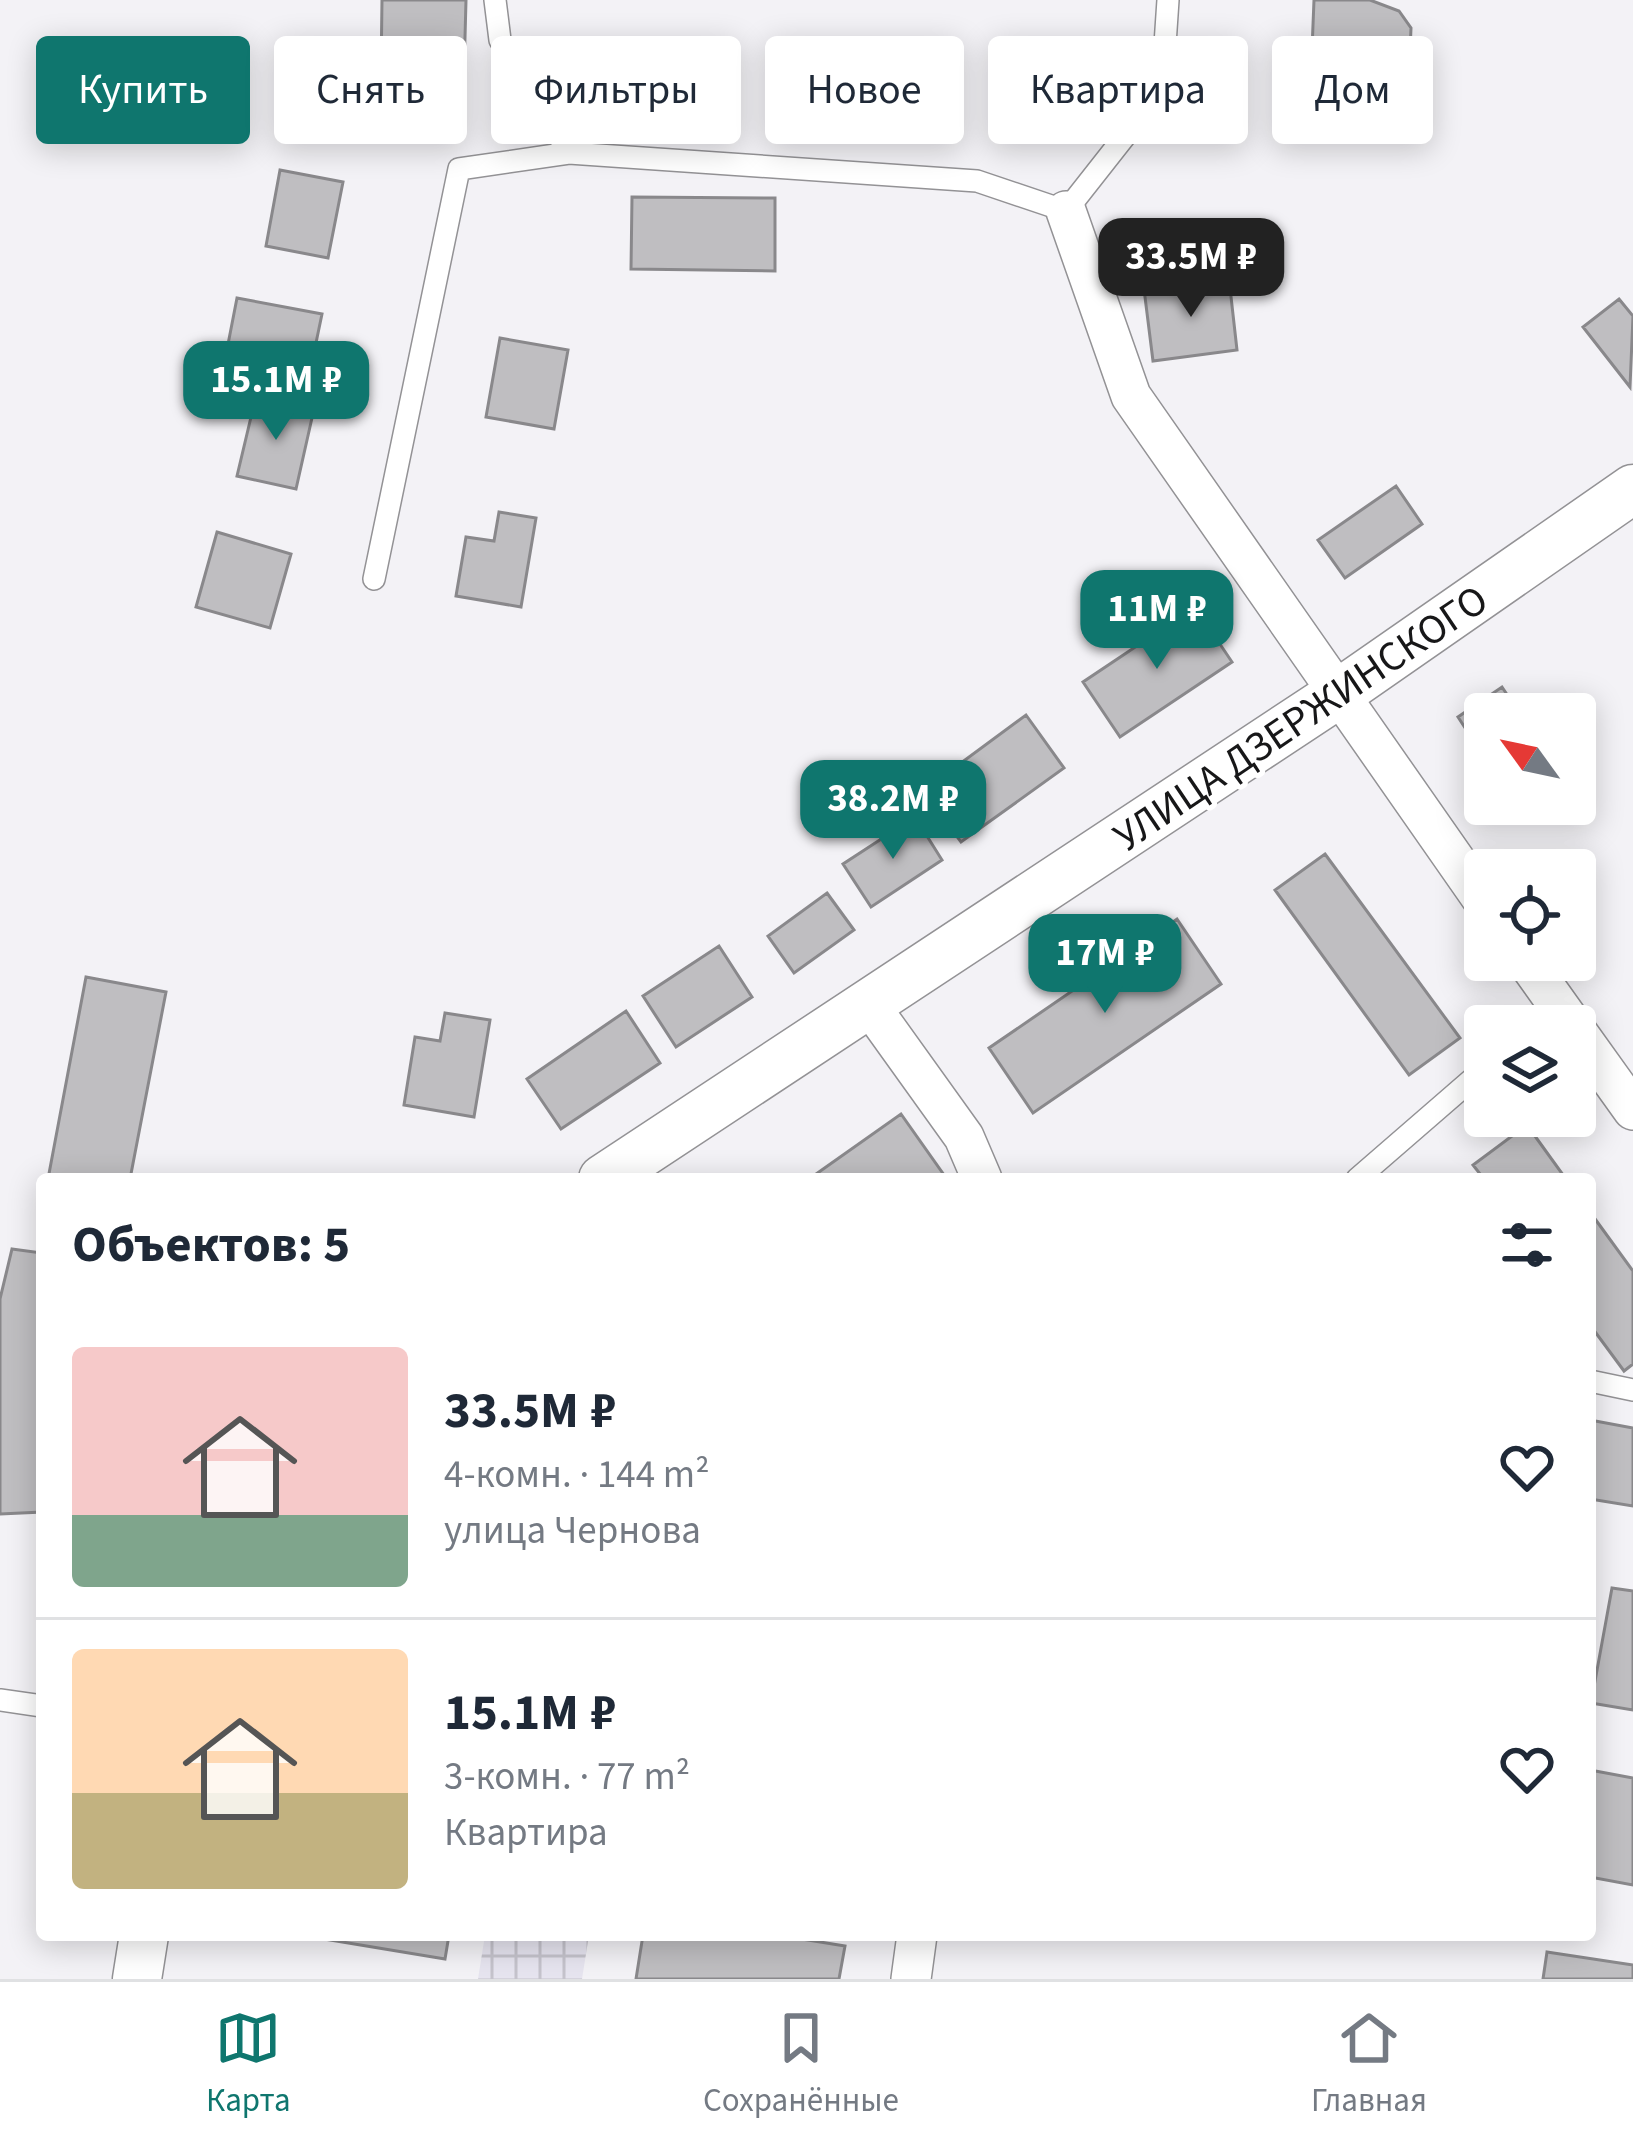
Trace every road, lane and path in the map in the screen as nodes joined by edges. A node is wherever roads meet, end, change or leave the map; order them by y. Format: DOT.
graph roads {
  1 [pos="495,0"];
  2 [pos="1168,0"];
  3 [pos="569,153"];
  4 [pos="1066,211"];
  5 [pos="1633,489"];
  6 [pos="374,579"];
  7 [pos="1338,694"];
  8 [pos="1464,872"];
  9 [pos="870,1006"];
  10 [pos="1596,1065"];
  11 [pos="1464,1086"];
  12 [pos="1633,1110"];
  13 [pos="612,1173"];
  14 [pos="979,1173"];
  15 [pos="1364,1173"];
  16 [pos="1596,1382"];
  17 [pos="1633,1390"];
  18 [pos="0,1700"];
  19 [pos="36,1705"];
  20 [pos="143,1941"];
  21 [pos="916,1941"];
  22 [pos="137,1979"];
  23 [pos="911,1979"];
  1 -- 3 [label="lane"];
  2 -- 4 [label="lane"];
  3 -- 4 [label="lane"];
  3 -- 6 [label="lane"];
  4 -- 7 [label="street"];
  5 -- 7 [label="street, УЛИЦА ДЗЕРЖИНСКОГО"];
  7 -- 8 [label="street"];
  7 -- 9 [label="street, УЛИЦА ДЗЕРЖИНСКОГО"];
  9 -- 13 [label="street, УЛИЦА ДЗЕРЖИНСКОГО"];
  9 -- 14 [label="street"];
  10 -- 12 [label="street"];
  11 -- 15 [label="lane"];
  16 -- 17 [label="lane"];
  18 -- 19 [label="lane"];
  20 -- 22 [label="street"];
  21 -- 23 [label="street"];
}
